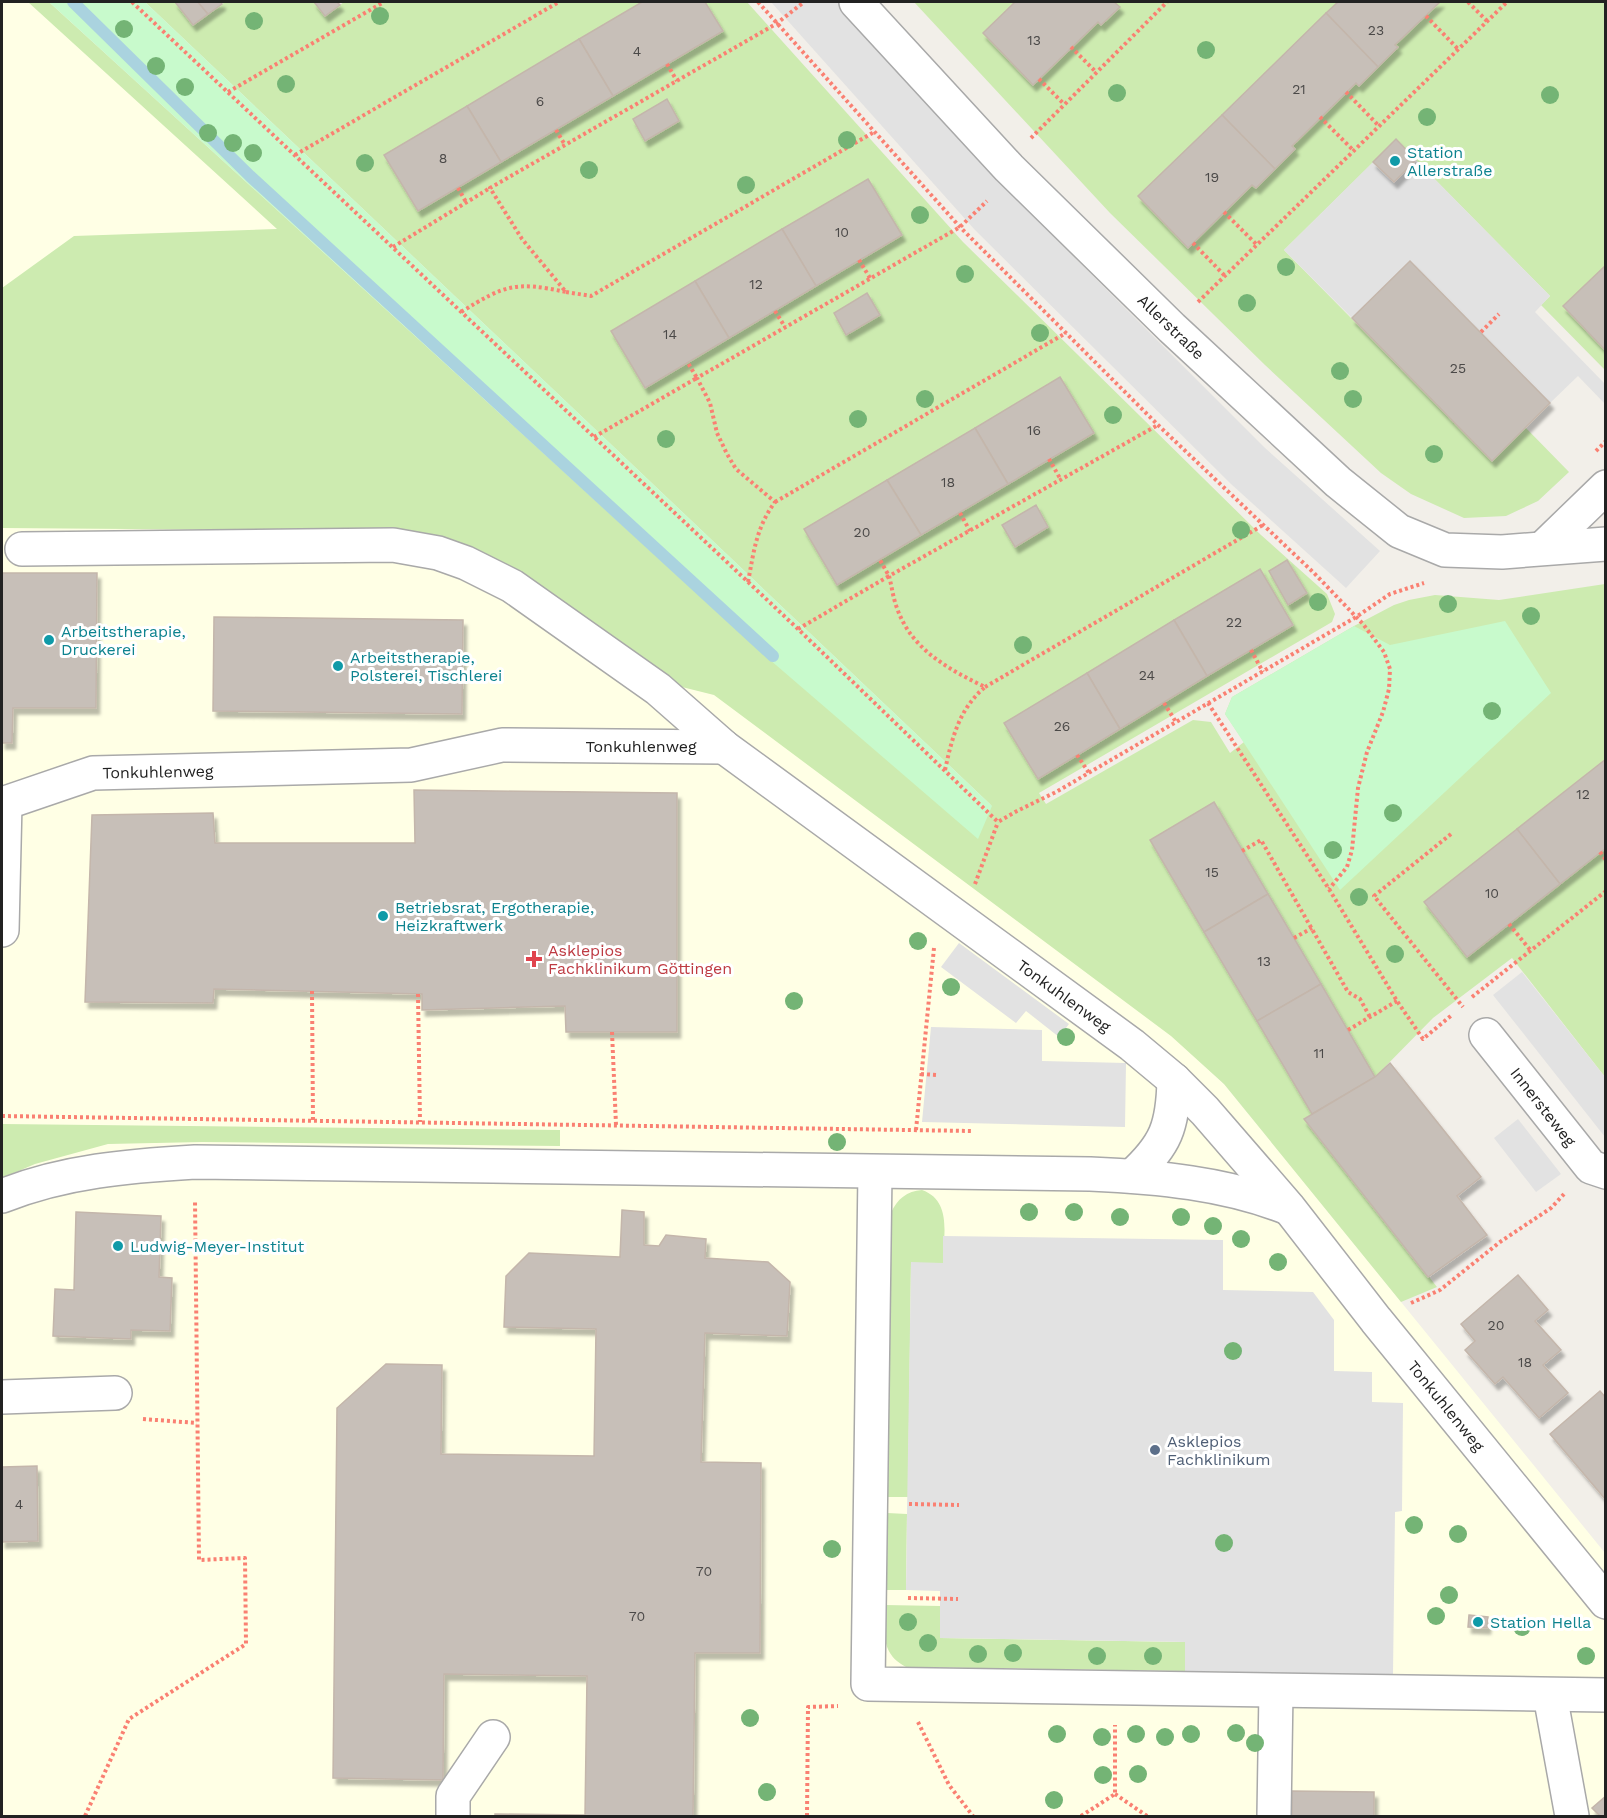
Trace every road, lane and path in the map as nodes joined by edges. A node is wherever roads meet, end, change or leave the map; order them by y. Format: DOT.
graph roads {
  1 [pos="132,2"];
  2 [pos="384,2"];
  3 [pos="559,2"];
  4 [pos="758,2"];
  5 [pos="804,2"];
  6 [pos="856,2"];
  7 [pos="1167,2"];
  8 [pos="1468,2"];
  9 [pos="1507,2"];
  10 [pos="1426,16"];
  11 [pos="1487,21"];
  12 [pos="776,24"];
  13 [pos="1071,47"];
  14 [pos="1458,49"];
  15 [pos="667,64"];
  16 [pos="1096,72"];
  17 [pos="1039,79"];
  18 [pos="677,81"];
  19 [pos="228,92"];
  20 [pos="1346,92"];
  21 [pos="1064,105"];
  22 [pos="1320,117"];
  23 [pos="1379,126"];
  24 [pos="556,130"];
  25 [pos="874,132"];
  26 [pos="1033,136"];
  27 [pos="1041,144"];
  28 [pos="565,145"];
  29 [pos="1354,151"];
  30 [pos="295,155"];
  31 [pos="1009,168"];
  32 [pos="458,188"];
  33 [pos="490,188"];
  34 [pos="466,202"];
  35 [pos="1224,212"];
  36 [pos="960,227"];
  37 [pos="1193,243"];
  38 [pos="1257,245"];
  39 [pos="393,247"];
  40 [pos="859,260"];
  41 [pos="1225,276"];
  42 [pos="870,278"];
  43 [pos="566,292"];
  44 [pos="775,311"];
  45 [pos="461,312"];
  46 [pos="1499,314"];
  47 [pos="785,327"];
  48 [pos="1172,328"];
  49 [pos="1480,332"];
  50 [pos="1066,333"];
  51 [pos="688,363"];
  52 [pos="697,378"];
  53 [pos="1158,425"];
  54 [pos="594,437"];
  55 [pos="1605,441"];
  56 [pos="1590,456"];
  57 [pos="1049,459"];
  58 [pos="1061,480"];
  59 [pos="1605,487"];
  60 [pos="775,502"];
  61 [pos="960,513"];
  62 [pos="1263,525"];
  63 [pos="970,531"];
  64 [pos="1605,544"];
  65 [pos="1543,548"];
  66 [pos="22,549"];
  67 [pos="1445,550"];
  68 [pos="880,560"];
  69 [pos="889,576"];
  70 [pos="748,583"];
  71 [pos="1356,617"];
  72 [pos="798,629"];
  73 [pos="1251,650"];
  74 [pos="1263,672"];
  75 [pos="985,687"];
  76 [pos="1164,703"];
  77 [pos="1208,704"];
  78 [pos="1176,722"];
  79 [pos="724,747"];
  80 [pos="1077,755"];
  81 [pos="944,771"];
  82 [pos="1089,773"];
  83 [pos="3,803"];
  84 [pos="998,822"];
  85 [pos="1452,834"];
  86 [pos="1242,851"];
  87 [pos="1600,852"];
  88 [pos="1605,860"];
  89 [pos="1329,890"];
  90 [pos="1605,891"];
  91 [pos="955,917"];
  92 [pos="1509,924"];
  93 [pos="1312,928"];
  94 [pos="2,930"];
  95 [pos="1294,938"];
  96 [pos="1531,951"];
  97 [pos="312,991"];
  98 [pos="418,994"];
  99 [pos="1397,1001"];
  100 [pos="1462,1005"];
  101 [pos="1370,1017"];
  102 [pos="1348,1030"];
  103 [pos="612,1032"];
  104 [pos="1486,1035"];
  105 [pos="921,1074"];
  106 [pos="937,1075"];
  107 [pos="1174,1080"];
  108 [pos="2,1116"];
  109 [pos="313,1120"];
  110 [pos="420,1122"];
  111 [pos="616,1125"];
  112 [pos="916,1130"];
  113 [pos="975,1131"];
  114 [pos="195,1162"];
  115 [pos="1598,1169"];
  116 [pos="875,1172"];
  117 [pos="1132,1176"];
  118 [pos="2,1196"];
  119 [pos="1289,1208"];
  120 [pos="1440,1290"];
  121 [pos="115,1393"];
  122 [pos="2,1396"];
  123 [pos="197,1423"];
  124 [pos="870,1504"];
  125 [pos="959,1505"];
  126 [pos="869,1597"];
  127 [pos="958,1599"];
  128 [pos="1605,1602"];
  129 [pos="883,1684"];
  130 [pos="1115,1688"];
  131 [pos="1276,1691"];
  132 [pos="1550,1695"];
  133 [pos="1605,1695"];
  134 [pos="493,1737"];
  135 [pos="1115,1794"];
  136 [pos="85,1816"];
  137 [pos="453,1816"];
  138 [pos="807,1816"];
  139 [pos="973,1816"];
  140 [pos="1081,1816"];
  141 [pos="1147,1816"];
  142 [pos="1274,1816"];
  143 [pos="1572,1816"];
  1 -- 19 [label="path"];
  2 -- 19 [label="path"];
  3 -- 30 [label="path"];
  4 -- 12 [label="path"];
  5 -- 12 [label="path"];
  6 -- 31 [label="street, Allerstraße"];
  7 -- 16 [label="path"];
  8 -- 11 [label="path"];
  9 -- 11 [label="path"];
  10 -- 14 [label="path"];
  11 -- 14 [label="path"];
  12 -- 18 [label="path"];
  12 -- 25 [label="path"];
  13 -- 16 [label="path"];
  14 -- 23 [label="path"];
  15 -- 18 [label="path"];
  16 -- 21 [label="path"];
  17 -- 21 [label="path"];
  18 -- 28 [label="path"];
  19 -- 30 [label="path"];
  20 -- 23 [label="path"];
  21 -- 26 [label="path"];
  22 -- 29 [label="path"];
  23 -- 29 [label="path"];
  24 -- 28 [label="path"];
  25 -- 36 [label="path"];
  25 -- 43 [label="path"];
  26 -- 27 [label="path"];
  26 -- 31 [label="path"];
  28 -- 33 [label="path"];
  29 -- 38 [label="path"];
  30 -- 39 [label="path"];
  31 -- 36 [label="path"];
  31 -- 48 [label="street, Allerstraße"];
  32 -- 34 [label="path"];
  33 -- 34 [label="path"];
  33 -- 43 [label="path"];
  34 -- 39 [label="path"];
  35 -- 38 [label="path"];
  36 -- 42 [label="path"];
  36 -- 50 [label="path"];
  37 -- 41 [label="path"];
  38 -- 41 [label="path"];
  39 -- 45 [label="path"];
  40 -- 42 [label="path"];
  41 -- 48 [label="path"];
  42 -- 47 [label="path"];
  43 -- 45 [label="path"];
  44 -- 47 [label="path"];
  45 -- 54 [label="path"];
  46 -- 49 [label="path"];
  47 -- 52 [label="path"];
  48 -- 67 [label="street, Allerstraße"];
  50 -- 53 [label="path"];
  50 -- 60 [label="path"];
  51 -- 52 [label="path"];
  52 -- 54 [label="path"];
  52 -- 60 [label="path"];
  53 -- 58 [label="path"];
  53 -- 62 [label="path"];
  54 -- 70 [label="path"];
  55 -- 56 [label="path"];
  57 -- 58 [label="path"];
  58 -- 63 [label="path"];
  59 -- 65 [label="street"];
  60 -- 70 [label="path"];
  61 -- 63 [label="path"];
  62 -- 71 [label="path"];
  62 -- 75 [label="path"];
  63 -- 69 [label="path"];
  64 -- 65 [label="street, Allerstraße"];
  65 -- 67 [label="street, Allerstraße"];
  66 -- 79 [label="street"];
  67 -- 71 [label="path"];
  68 -- 69 [label="path"];
  69 -- 72 [label="path"];
  69 -- 75 [label="path"];
  70 -- 72 [label="path"];
  71 -- 74 [label="path"];
  71 -- 89 [label="path"];
  72 -- 81 [label="path"];
  73 -- 74 [label="path"];
  74 -- 77 [label="path"];
  75 -- 81 [label="path"];
  76 -- 78 [label="path"];
  77 -- 78 [label="path"];
  77 -- 89 [label="path"];
  78 -- 82 [label="path"];
  79 -- 83 [label="street, Tonkuhlenweg"];
  79 -- 91 [label="street, Tonkuhlenweg"];
  80 -- 82 [label="path"];
  81 -- 84 [label="path"];
  82 -- 84 [label="path"];
  83 -- 94 [label="street, Tonkuhlenweg"];
  84 -- 91 [label="path"];
  85 -- 100 [label="path"];
  86 -- 93 [label="path"];
  87 -- 88 [label="path"];
  89 -- 99 [label="path"];
  90 -- 96 [label="path"];
  91 -- 105 [label="path"];
  91 -- 107 [label="street, Tonkuhlenweg"];
  92 -- 96 [label="path"];
  93 -- 95 [label="path"];
  93 -- 101 [label="path"];
  96 -- 100 [label="path"];
  97 -- 109 [label="path"];
  98 -- 110 [label="path"];
  99 -- 100 [label="path"];
  99 -- 101 [label="path"];
  101 -- 102 [label="path"];
  103 -- 111 [label="path"];
  104 -- 115 [label="street, Innersteweg"];
  105 -- 106 [label="path"];
  105 -- 112 [label="path"];
  107 -- 117 [label="street"];
  107 -- 119 [label="street, Tonkuhlenweg"];
  108 -- 109 [label="path"];
  109 -- 110 [label="path"];
  110 -- 111 [label="path"];
  111 -- 112 [label="path"];
  112 -- 113 [label="path"];
  114 -- 116 [label="street"];
  114 -- 118 [label="street"];
  114 -- 123 [label="path"];
  115 -- 120 [label="path"];
  116 -- 117 [label="street"];
  116 -- 124 [label="street"];
  117 -- 119 [label="street"];
  119 -- 128 [label="street, Tonkuhlenweg"];
  121 -- 122 [label="street"];
  121 -- 123 [label="path"];
  123 -- 136 [label="path"];
  124 -- 125 [label="path"];
  124 -- 126 [label="street"];
  126 -- 127 [label="path"];
  126 -- 129 [label="street"];
  129 -- 130 [label="street"];
  129 -- 138 [label="path"];
  129 -- 139 [label="path"];
  130 -- 131 [label="street"];
  130 -- 135 [label="path"];
  131 -- 132 [label="street"];
  131 -- 142 [label="street"];
  132 -- 133 [label="street"];
  132 -- 143 [label="street"];
  134 -- 137 [label="street"];
  135 -- 140 [label="path"];
  135 -- 141 [label="path"];
}
